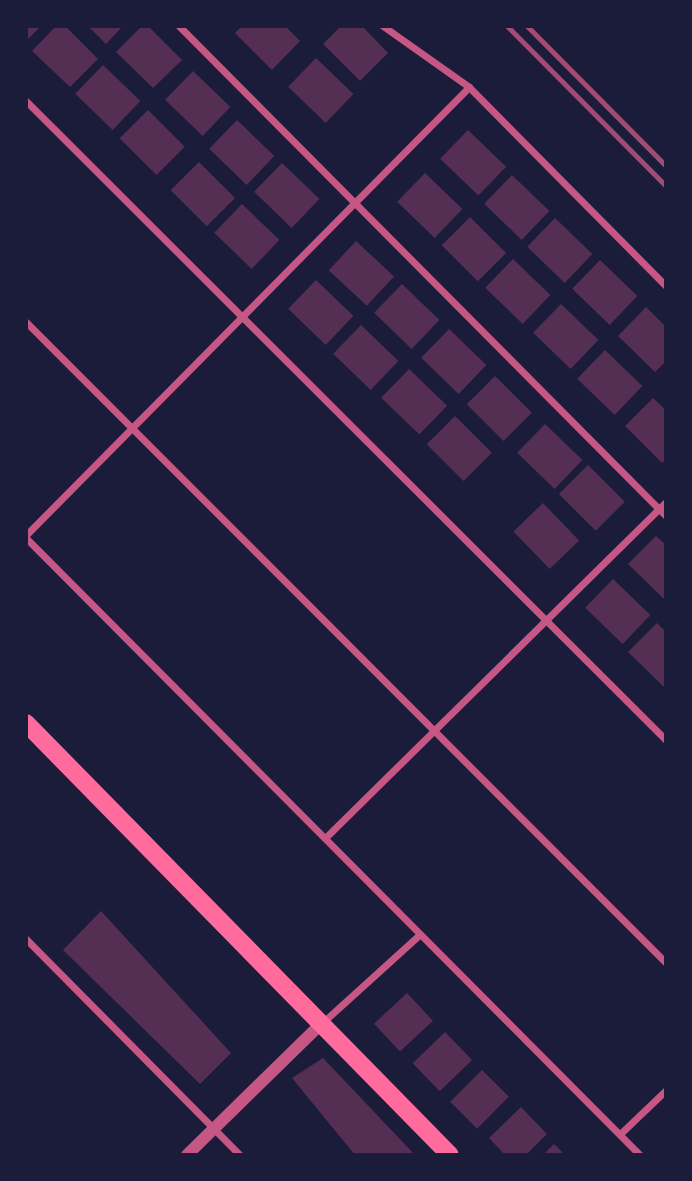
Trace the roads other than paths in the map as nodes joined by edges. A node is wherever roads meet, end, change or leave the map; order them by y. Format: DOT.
graph roads {
  1 [pos="179,26"];
  2 [pos="383,26"];
  3 [pos="470,88"];
  4 [pos="26,101"];
  5 [pos="355,203"];
  6 [pos="666,286"];
  7 [pos="242,317"];
  8 [pos="26,322"];
  9 [pos="132,428"];
  10 [pos="666,502"];
  11 [pos="659,509"];
  12 [pos="666,516"];
  13 [pos="26,536"];
  14 [pos="546,620"];
  15 [pos="26,723"];
  16 [pos="434,730"];
  17 [pos="666,740"];
  18 [pos="325,838"];
  19 [pos="420,934"];
  20 [pos="26,939"];
  21 [pos="666,963"];
  22 [pos="321,1024"];
  23 [pos="666,1090"];
  24 [pos="214,1129"];
  25 [pos="620,1134"];
  26 [pos="187,1155"];
  27 [pos="240,1155"];
  28 [pos="450,1155"];
  29 [pos="640,1155"];
  1 -- 5 [label="street"];
  2 -- 3 [label="street"];
  3 -- 5 [label="street"];
  3 -- 6 [label="street"];
  4 -- 7 [label="street"];
  5 -- 7 [label="street"];
  5 -- 11 [label="street"];
  7 -- 9 [label="street"];
  7 -- 14 [label="street"];
  8 -- 9 [label="street"];
  9 -- 13 [label="street"];
  9 -- 16 [label="street"];
  10 -- 11 [label="street"];
  11 -- 12 [label="street"];
  11 -- 14 [label="street"];
  13 -- 18 [label="street"];
  14 -- 16 [label="street"];
  14 -- 17 [label="street"];
  15 -- 22 [label="main road"];
  16 -- 18 [label="street"];
  16 -- 21 [label="street"];
  18 -- 19 [label="street"];
  19 -- 22 [label="street"];
  19 -- 25 [label="street"];
  20 -- 24 [label="street"];
  22 -- 24 [label="street"];
  22 -- 28 [label="main road"];
  23 -- 25 [label="street"];
  24 -- 26 [label="street"];
  24 -- 27 [label="street"];
  25 -- 29 [label="street"];
}
